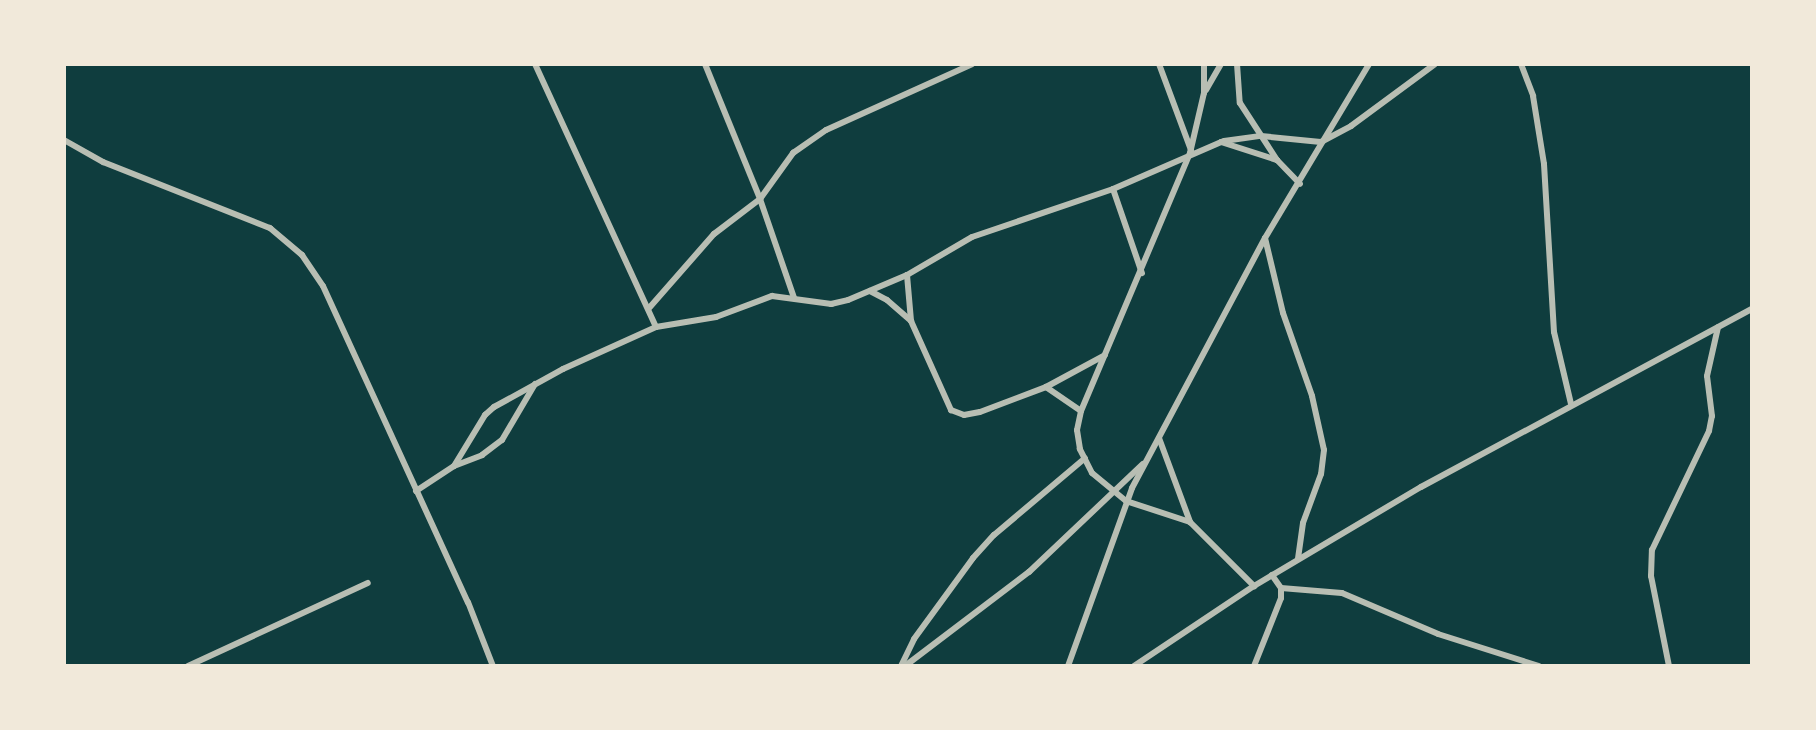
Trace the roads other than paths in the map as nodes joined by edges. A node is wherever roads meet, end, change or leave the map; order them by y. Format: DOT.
graph roads {
  1 [pos="535,64"];
  2 [pos="705,64"];
  3 [pos="972,64"];
  4 [pos="1159,64"];
  5 [pos="1204,64"];
  6 [pos="1221,64"];
  7 [pos="1237,64"];
  8 [pos="1369,64"];
  9 [pos="1435,64"];
  10 [pos="1521,64"];
  11 [pos="1204,93"];
  12 [pos="1261,136"];
  13 [pos="64,140"];
  14 [pos="1221,142"];
  15 [pos="1321,142"];
  16 [pos="1191,152"];
  17 [pos="1277,160"];
  18 [pos="1300,184"];
  19 [pos="1113,189"];
  20 [pos="760,199"];
  21 [pos="1265,238"];
  22 [pos="1142,273"];
  23 [pos="907,275"];
  24 [pos="870,291"];
  25 [pos="794,298"];
  26 [pos="650,307"];
  27 [pos="1752,309"];
  28 [pos="911,321"];
  29 [pos="1718,326"];
  30 [pos="656,327"];
  31 [pos="1105,355"];
  32 [pos="535,384"];
  33 [pos="1046,387"];
  34 [pos="1571,404"];
  35 [pos="1081,411"];
  36 [pos="1159,438"];
  37 [pos="1085,458"];
  38 [pos="1146,462"];
  39 [pos="454,466"];
  40 [pos="1113,490"];
  41 [pos="416,491"];
  42 [pos="1126,501"];
  43 [pos="1190,522"];
  44 [pos="1298,559"];
  45 [pos="1272,575"];
  46 [pos="368,583"];
  47 [pos="1254,586"];
  48 [pos="1281,588"];
  49 [pos="188,666"];
  50 [pos="493,666"];
  51 [pos="903,666"];
  52 [pos="1068,666"];
  53 [pos="1134,666"];
  54 [pos="1254,666"];
  55 [pos="1539,666"];
  56 [pos="1669,666"];
  1 -- 26 [label="street"];
  2 -- 20 [label="street"];
  3 -- 20 [label="street"];
  4 -- 16 [label="street"];
  5 -- 11 [label="street"];
  6 -- 11 [label="street"];
  7 -- 12 [label="street"];
  8 -- 15 [label="street"];
  9 -- 15 [label="street"];
  10 -- 34 [label="street"];
  11 -- 16 [label="street"];
  12 -- 14 [label="street"];
  12 -- 15 [label="street"];
  12 -- 17 [label="street"];
  13 -- 41 [label="street"];
  14 -- 16 [label="street"];
  14 -- 17 [label="street"];
  15 -- 18 [label="street"];
  16 -- 19 [label="street"];
  16 -- 22 [label="street"];
  17 -- 18 [label="street"];
  18 -- 21 [label="street"];
  19 -- 22 [label="street"];
  19 -- 23 [label="street"];
  20 -- 25 [label="street"];
  20 -- 26 [label="street"];
  21 -- 36 [label="street"];
  21 -- 44 [label="street"];
  22 -- 31 [label="street"];
  23 -- 24 [label="street"];
  23 -- 28 [label="street"];
  24 -- 25 [label="street"];
  24 -- 28 [label="street"];
  25 -- 30 [label="street"];
  26 -- 30 [label="street"];
  27 -- 29 [label="street"];
  28 -- 33 [label="street"];
  29 -- 34 [label="street"];
  29 -- 56 [label="street"];
  30 -- 32 [label="street"];
  31 -- 33 [label="street"];
  31 -- 35 [label="street"];
  32 -- 39 [label="street"];
  32 -- 39 [label="street"];
  33 -- 35 [label="street"];
  34 -- 44 [label="street"];
  35 -- 37 [label="street"];
  36 -- 38 [label="street"];
  36 -- 43 [label="street"];
  37 -- 40 [label="street"];
  37 -- 51 [label="street"];
  38 -- 40 [label="street"];
  38 -- 42 [label="street"];
  39 -- 41 [label="street"];
  40 -- 42 [label="street"];
  40 -- 51 [label="street"];
  41 -- 50 [label="street"];
  42 -- 43 [label="street"];
  42 -- 52 [label="street"];
  43 -- 47 [label="street"];
  44 -- 45 [label="street"];
  45 -- 47 [label="street"];
  45 -- 48 [label="street"];
  46 -- 49 [label="street"];
  47 -- 53 [label="street"];
  48 -- 54 [label="street"];
  48 -- 55 [label="street"];
}
